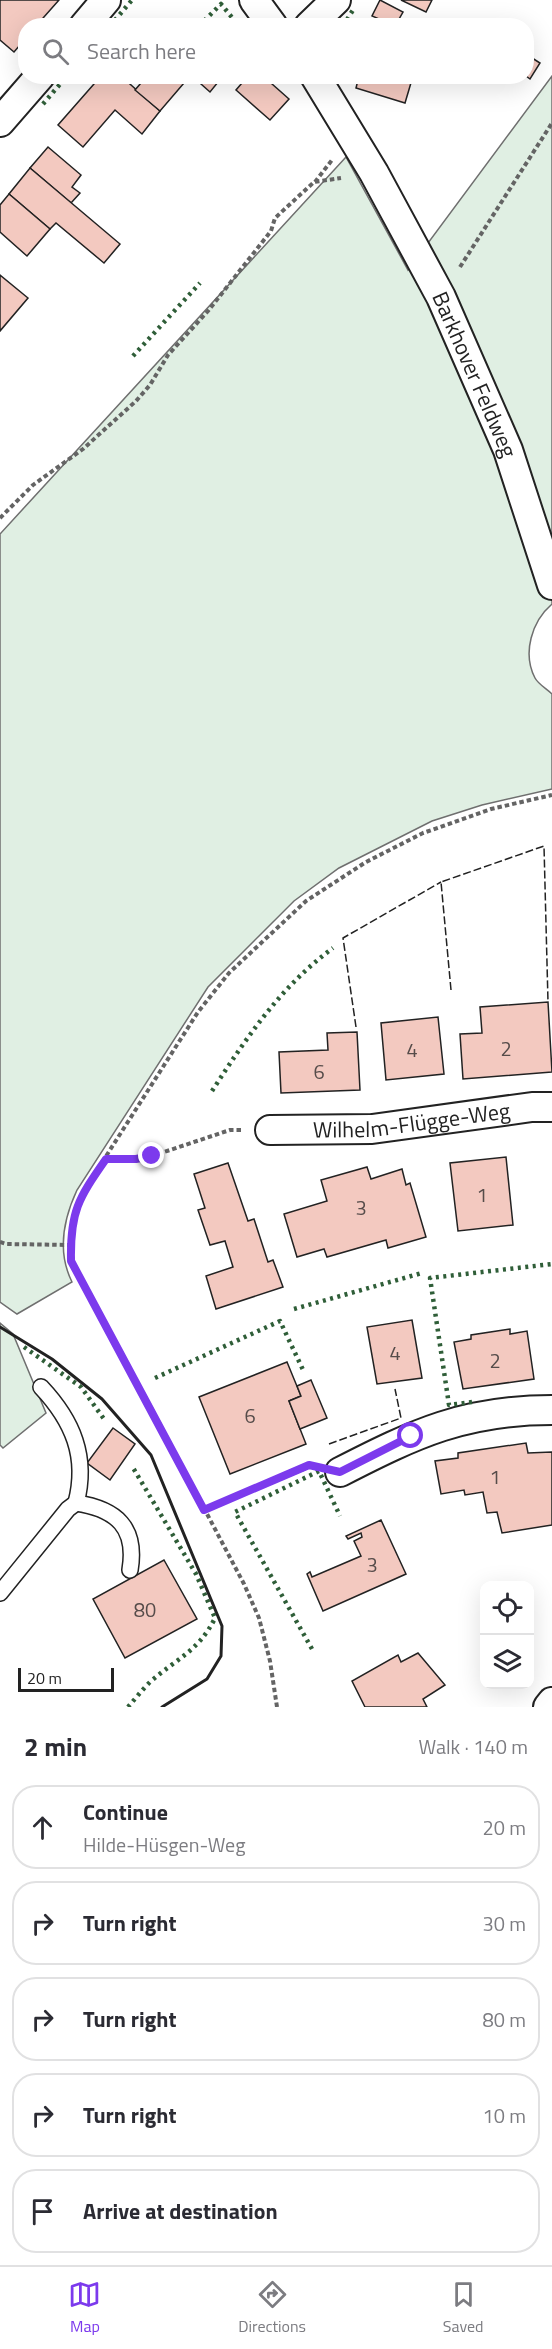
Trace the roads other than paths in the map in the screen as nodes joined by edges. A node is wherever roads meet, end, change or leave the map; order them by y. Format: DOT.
graph roads {
  1 [pos="106,0"];
  2 [pos="254,0"];
  3 [pos="336,0"];
  4 [pos="91,18"];
  5 [pos="267,18"];
  6 [pos="317,18"];
  7 [pos="33,84"];
  8 [pos="320,84"];
  9 [pos="0,122"];
  10 [pos="552,585"];
  11 [pos="552,1107"];
  12 [pos="270,1130"];
  13 [pos="41,1387"];
  14 [pos="552,1410"];
  15 [pos="340,1472"];
  16 [pos="76,1503"];
  17 [pos="130,1570"];
  18 [pos="0,1593"];
  19 [pos="552,1702"];
  20 [pos="548,1707"];
  1 -- 4 [label="street"];
  2 -- 5 [label="street"];
  3 -- 6 [label="street"];
  7 -- 9 [label="street"];
  8 -- 10 [label="street, Barkhover Feldweg"];
  11 -- 12 [label="street, Wilhelm-Flügge-Weg"];
  13 -- 16 [label="lane"];
  14 -- 15 [label="street"];
  16 -- 17 [label="lane"];
  16 -- 18 [label="lane"];
  19 -- 20 [label="street"];
}
